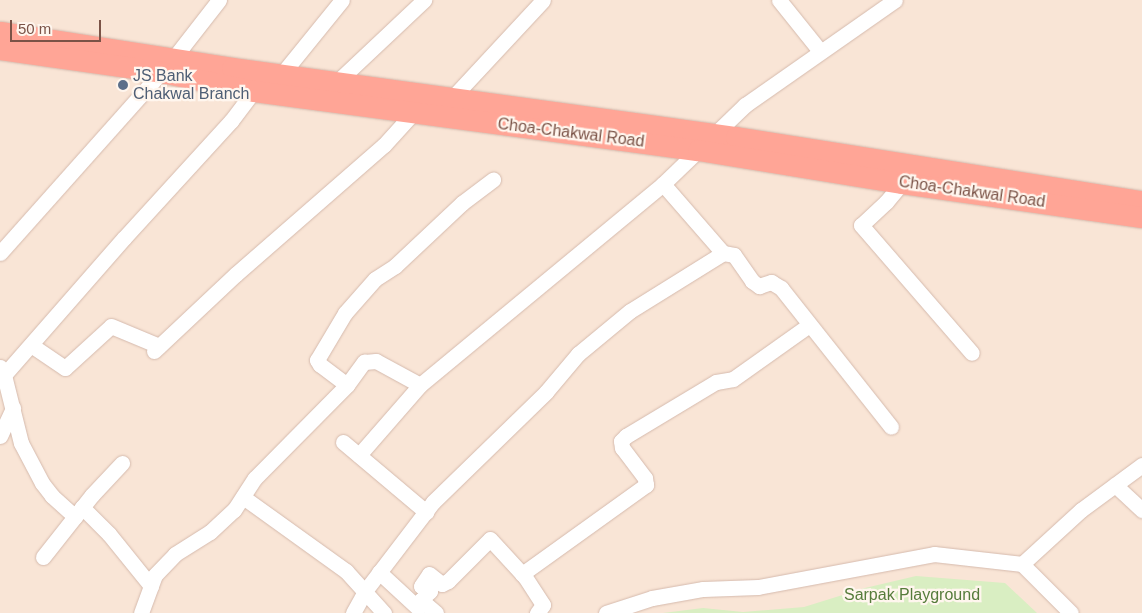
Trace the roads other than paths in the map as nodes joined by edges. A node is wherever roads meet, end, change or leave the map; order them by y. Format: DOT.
graph roads {
  1 [pos="219,0"];
  2 [pos="342,0"];
  3 [pos="424,0"];
  4 [pos="543,0"];
  5 [pos="779,0"];
  6 [pos="894,0"];
  7 [pos="0,32"];
  8 [pos="0,49"];
  9 [pos="820,51"];
  10 [pos="167,66"];
  11 [pos="282,74"];
  12 [pos="336,82"];
  13 [pos="254,90"];
  14 [pos="453,97"];
  15 [pos="413,113"];
  16 [pos="715,134"];
  17 [pos="698,150"];
  18 [pos="493,180"];
  19 [pos="902,183"];
  20 [pos="663,184"];
  21 [pos="1142,201"];
  22 [pos="1142,217"];
  23 [pos="0,253"];
  24 [pos="723,253"];
  25 [pos="809,324"];
  26 [pos="31,345"];
  27 [pos="972,353"];
  28 [pos="2,371"];
  29 [pos="347,384"];
  30 [pos="420,385"];
  31 [pos="12,408"];
  32 [pos="891,427"];
  33 [pos="0,436"];
  34 [pos="343,442"];
  35 [pos="359,455"];
  36 [pos="122,463"];
  37 [pos="1142,465"];
  38 [pos="1115,485"];
  39 [pos="243,497"];
  40 [pos="1142,510"];
  41 [pos="79,512"];
  42 [pos="426,512"];
  43 [pos="43,557"];
  44 [pos="1022,564"];
  45 [pos="379,572"];
  46 [pos="522,574"];
  47 [pos="151,586"];
  48 [pos="365,591"];
  49 [pos="422,610"];
  50 [pos="141,613"];
  51 [pos="353,613"];
  52 [pos="384,613"];
  53 [pos="536,613"];
  54 [pos="606,613"];
  55 [pos="1071,613"];
  1 -- 10 [label="street"];
  2 -- 11 [label="street"];
  3 -- 12 [label="street"];
  4 -- 14 [label="street"];
  5 -- 9 [label="street"];
  6 -- 9 [label="street"];
  7 -- 10 [label="highway"];
  8 -- 10 [label="highway, Choa-Chakwal Road"];
  9 -- 16 [label="street"];
  10 -- 11 [label="highway"];
  10 -- 13 [label="highway, Choa-Chakwal Road"];
  10 -- 23 [label="street"];
  11 -- 12 [label="highway"];
  12 -- 14 [label="highway"];
  13 -- 15 [label="highway, Choa-Chakwal Road"];
  13 -- 26 [label="street"];
  14 -- 16 [label="highway"];
  15 -- 17 [label="highway, Choa-Chakwal Road"];
  15 -- 26 [label="street"];
  16 -- 17 [label="street"];
  16 -- 21 [label="highway"];
  17 -- 19 [label="highway, Choa-Chakwal Road"];
  17 -- 20 [label="street"];
  18 -- 29 [label="street"];
  19 -- 22 [label="highway, Choa-Chakwal Road"];
  19 -- 27 [label="street"];
  20 -- 24 [label="street"];
  20 -- 30 [label="street"];
  24 -- 25 [label="street"];
  24 -- 42 [label="street"];
  25 -- 32 [label="street"];
  25 -- 46 [label="street"];
  26 -- 28 [label="street"];
  28 -- 31 [label="street"];
  29 -- 30 [label="street"];
  29 -- 39 [label="street"];
  30 -- 35 [label="street"];
  31 -- 33 [label="street"];
  31 -- 41 [label="street"];
  34 -- 35 [label="street"];
  35 -- 42 [label="street"];
  36 -- 41 [label="street"];
  37 -- 38 [label="street"];
  38 -- 40 [label="street"];
  38 -- 44 [label="street"];
  39 -- 47 [label="street"];
  39 -- 48 [label="street"];
  41 -- 43 [label="street"];
  41 -- 47 [label="street"];
  42 -- 45 [label="street"];
  44 -- 54 [label="street"];
  44 -- 55 [label="street"];
  45 -- 48 [label="street"];
  45 -- 49 [label="street"];
  46 -- 49 [label="street"];
  46 -- 53 [label="street"];
  47 -- 50 [label="street"];
  48 -- 51 [label="street"];
  48 -- 52 [label="street"];
}
